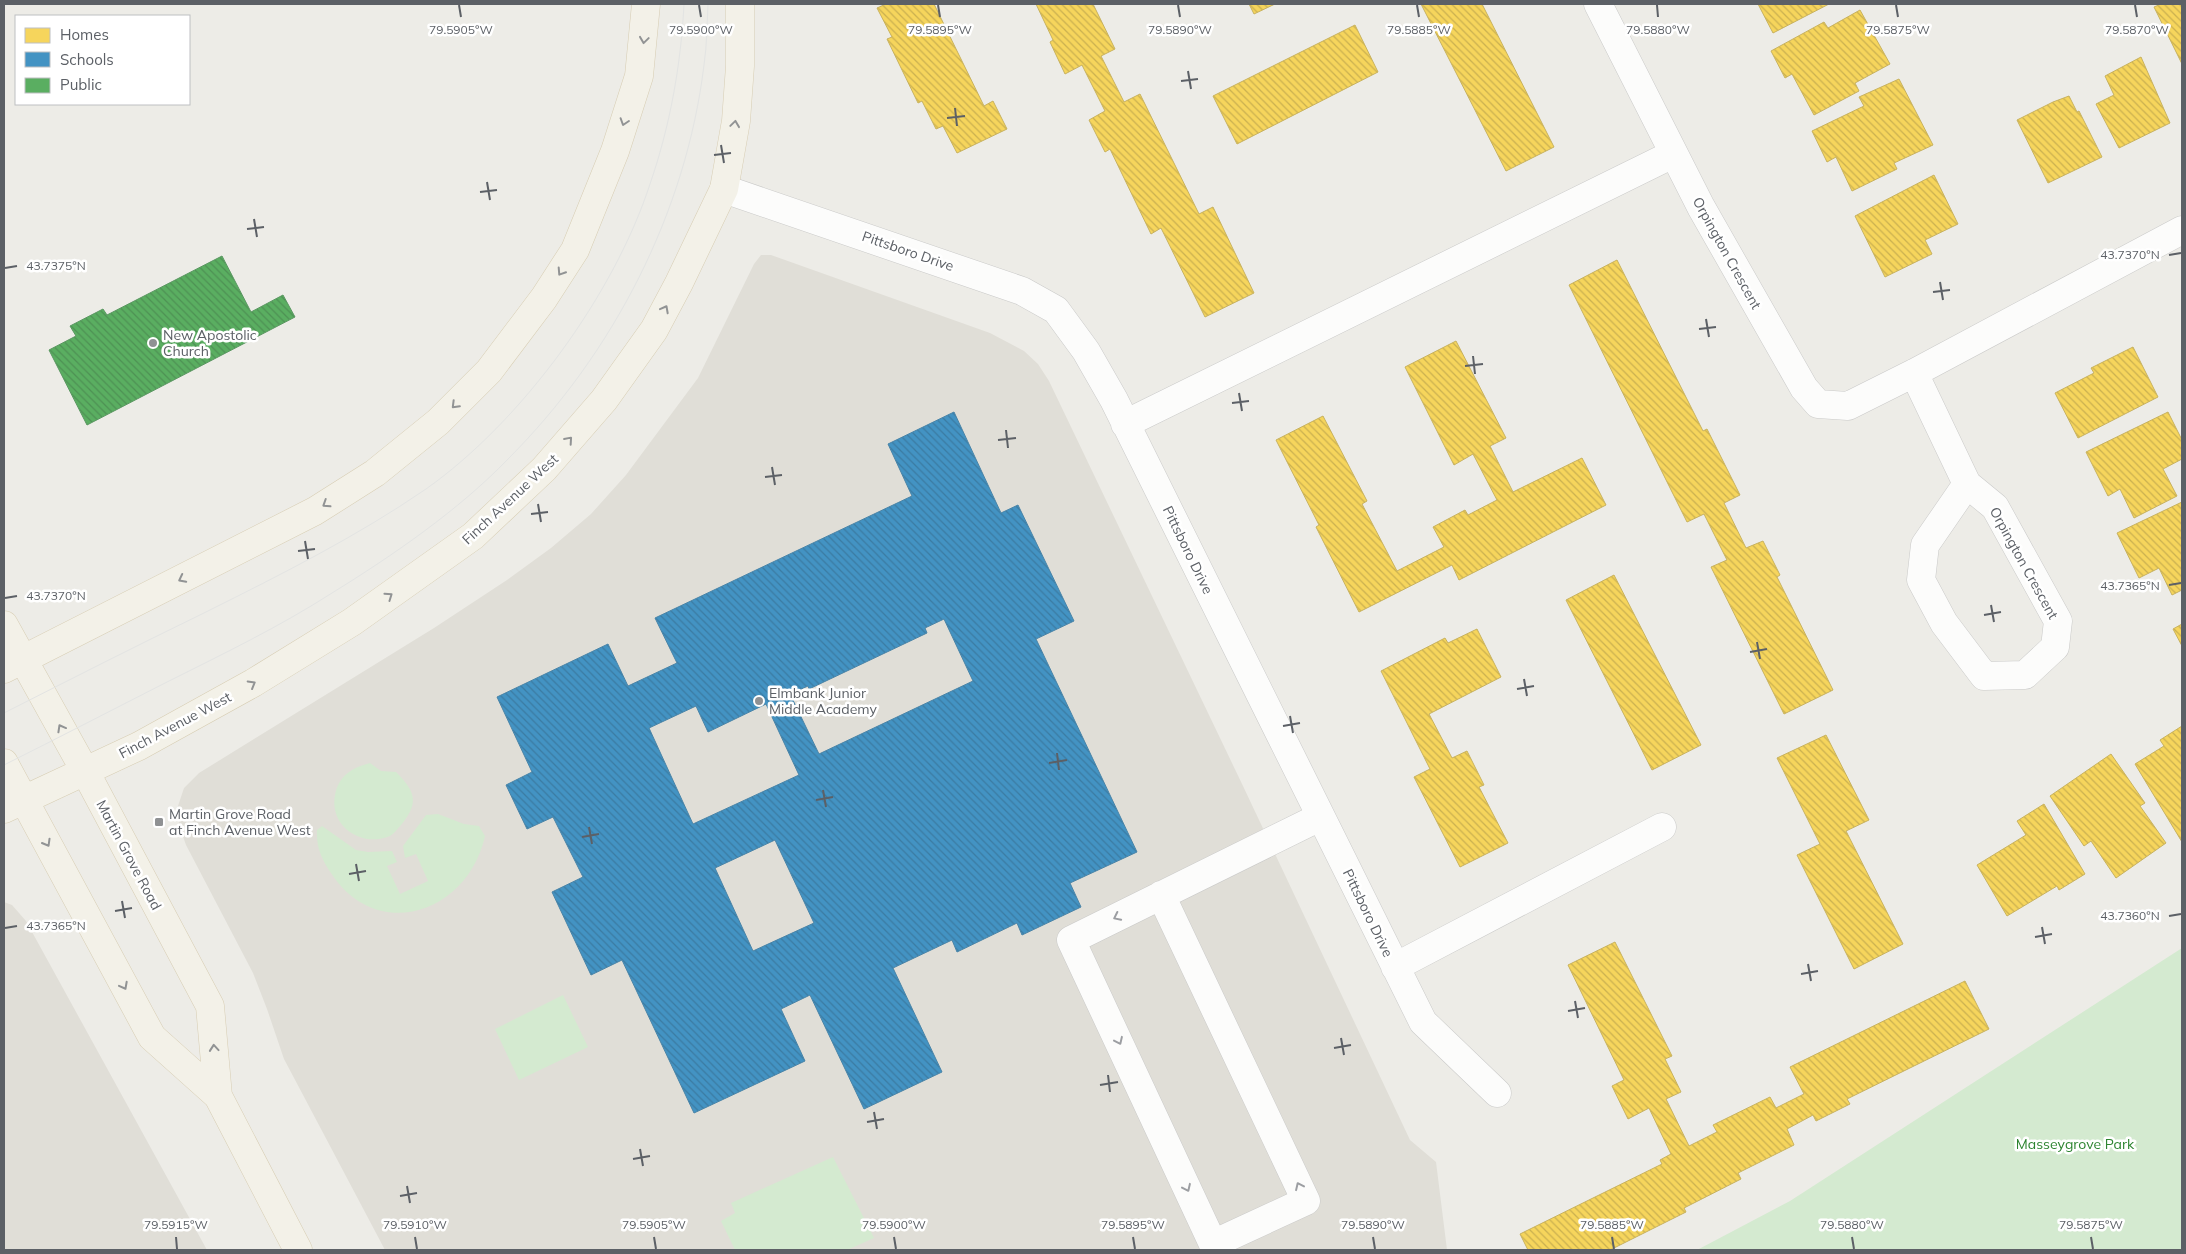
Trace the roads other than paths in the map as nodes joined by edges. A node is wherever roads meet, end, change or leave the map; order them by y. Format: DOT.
graph roads {
  1 [pos="646,4"];
  2 [pos="740,4"];
  3 [pos="1598,4"];
  4 [pos="1673,154"];
  5 [pos="724,189"];
  6 [pos="2182,230"];
  7 [pos="1914,373"];
  8 [pos="1125,424"];
  9 [pos="1967,484"];
  10 [pos="4,625"];
  11 [pos="14,664"];
  12 [pos="4,763"];
  13 [pos="84,771"];
  14 [pos="13,805"];
  15 [pos="1320,817"];
  16 [pos="1662,827"];
  17 [pos="1161,896"];
  18 [pos="1395,967"];
  19 [pos="1497,1092"];
  20 [pos="218,1096"];
  21 [pos="298,1250"];
  1 -- 11 [label="main road, one-way"];
  5 -- 2 [label="main road, Finch Avenue West, one-way"];
  3 -- 4 [label="street, Orpington Crescent"];
  4 -- 7 [label="street, Orpington Crescent"];
  4 -- 8 [label="street"];
  5 -- 8 [label="street, Pittsboro Drive"];
  13 -- 5 [label="main road, Finch Avenue West, one-way"];
  6 -- 7 [label="street, Orpington Crescent"];
  7 -- 9 [label="street, Orpington Crescent"];
  8 -- 15 [label="street, Pittsboro Drive"];
  9 -- 9 [label="street, Orpington Crescent"];
  10 -- 11 [label="main road, Martin Grove Road"];
  13 -- 11 [label="main road, Martin Grove Road, one-way"];
  12 -- 14 [label="main road, Martin Grove Road"];
  13 -- 14 [label="main road, Finch Avenue West"];
  20 -- 13 [label="main road, Martin Grove Road, one-way"];
  14 -- 20 [label="main road, Martin Grove Road, one-way"];
  15 -- 17 [label="street"];
  15 -- 18 [label="street, Pittsboro Drive"];
  16 -- 18 [label="street"];
  17 -- 17 [label="street, one-way"];
  18 -- 19 [label="street, Pittsboro Drive"];
  20 -- 21 [label="main road, Martin Grove Road"];
}
